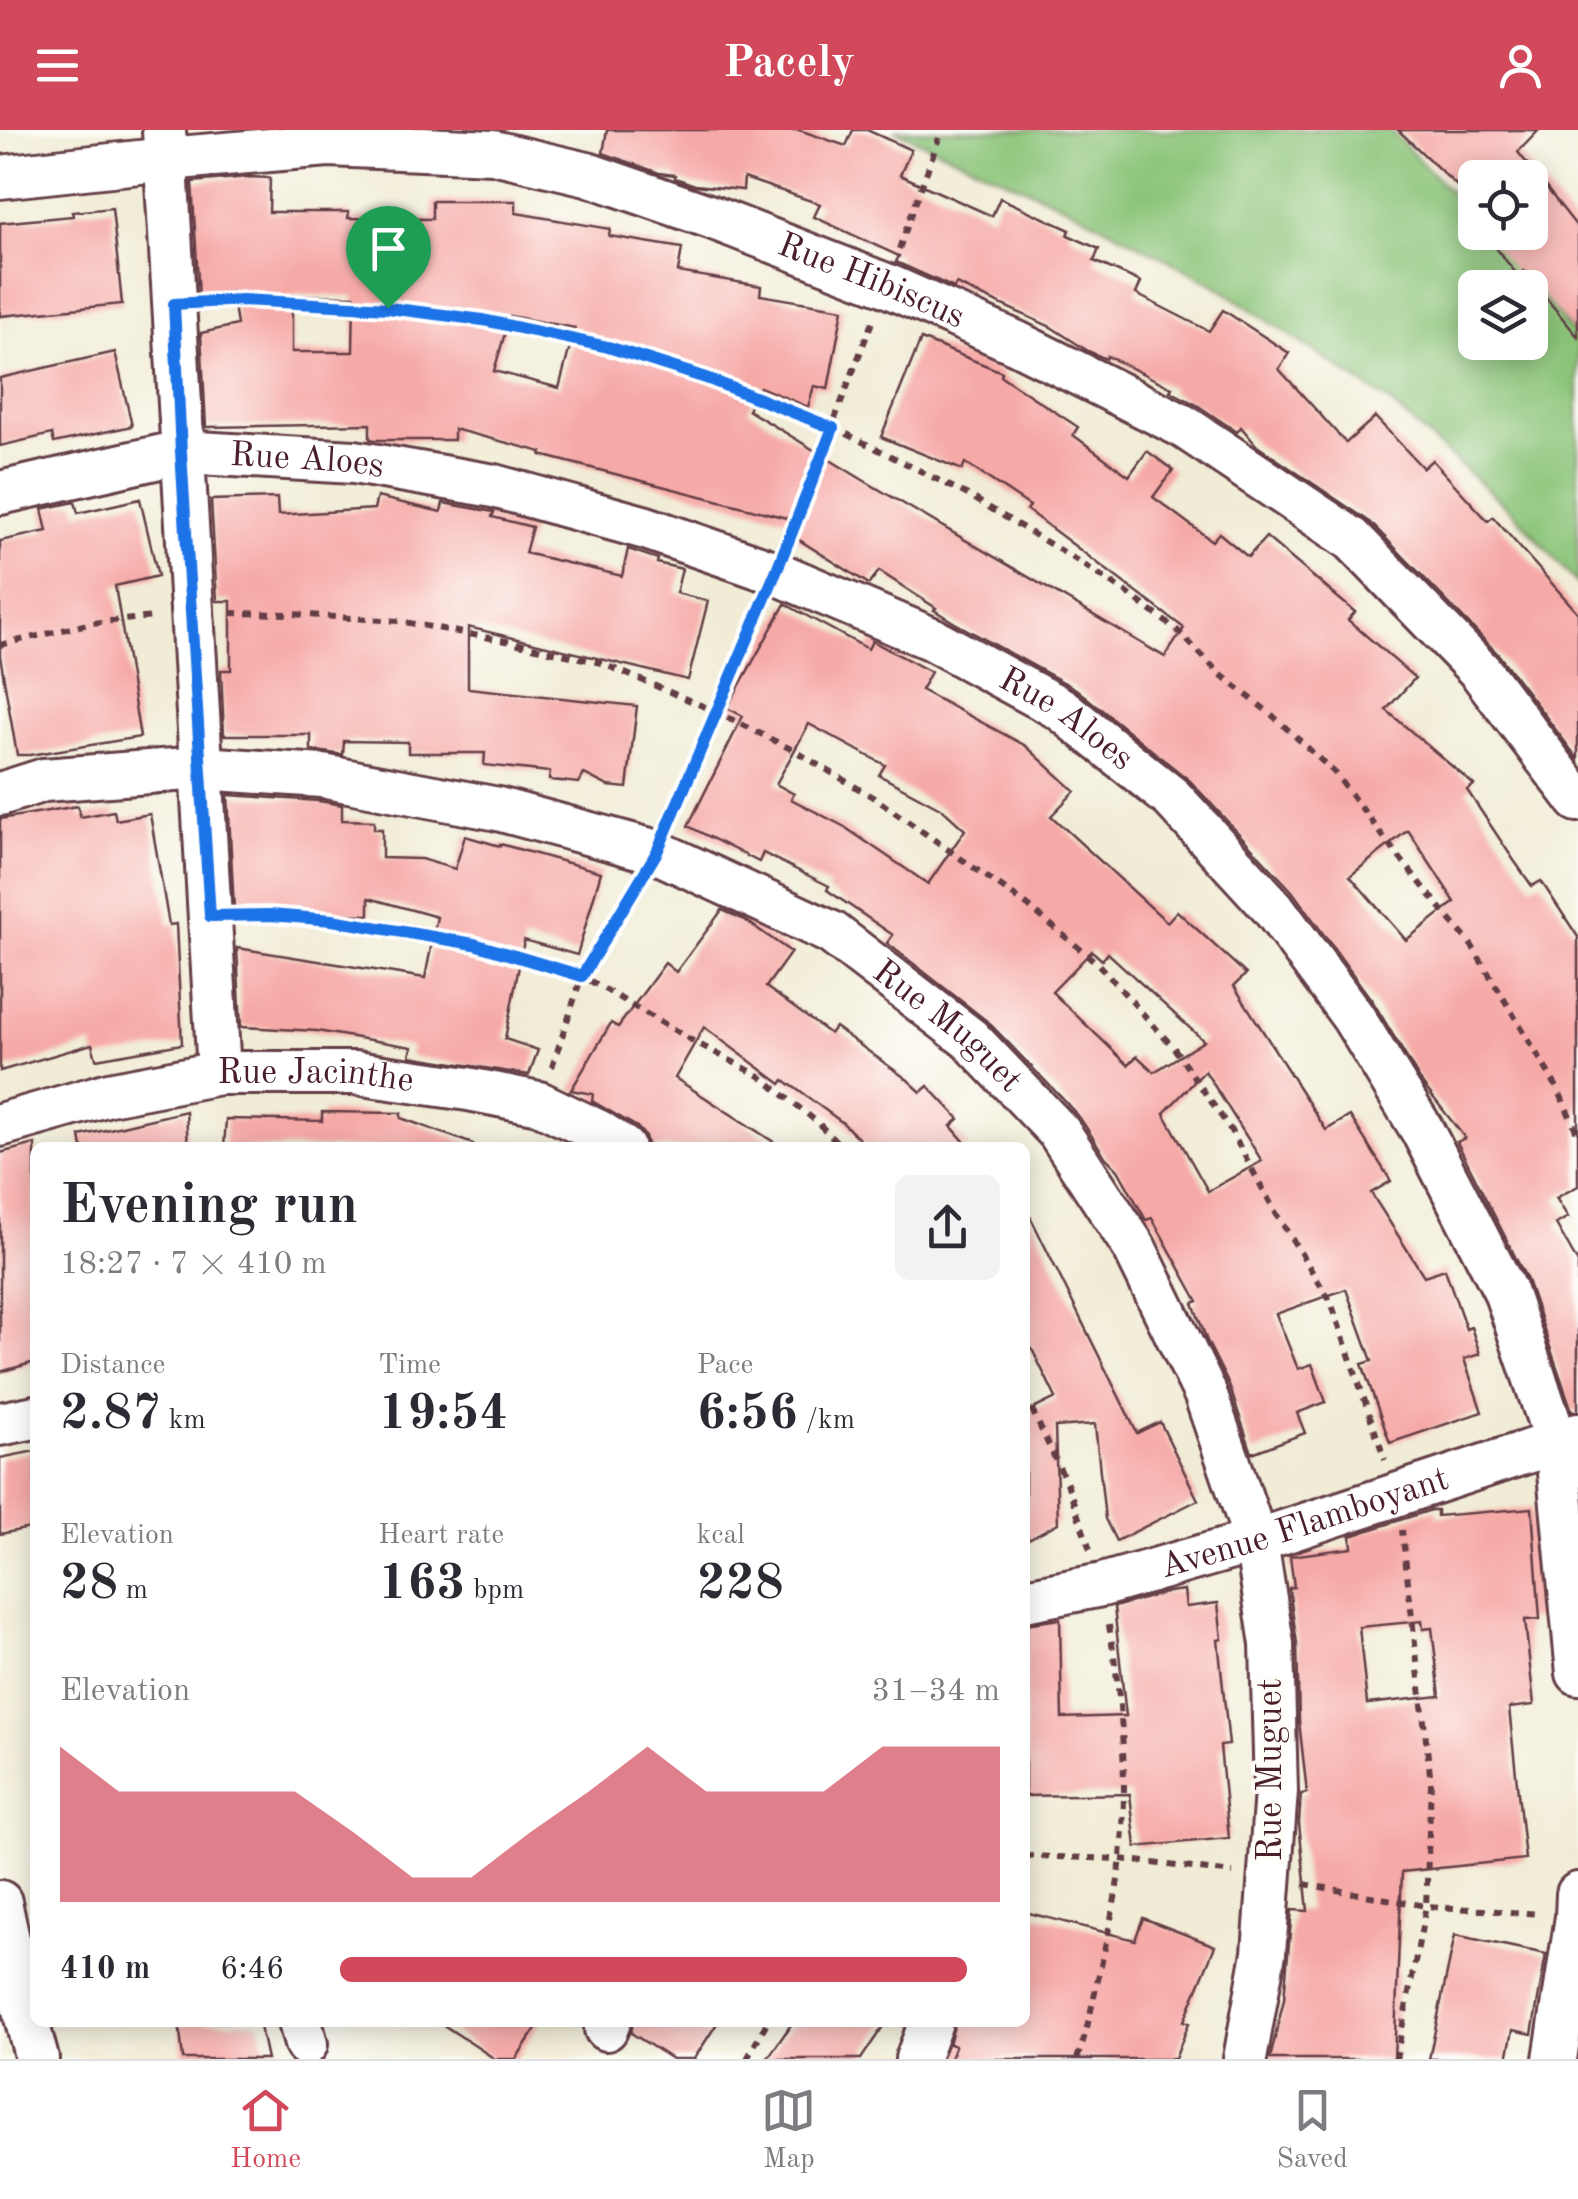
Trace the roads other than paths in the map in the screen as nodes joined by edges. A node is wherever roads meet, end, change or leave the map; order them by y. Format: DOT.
graph roads {
  1 [pos="165,144"];
  2 [pos="0,177"];
  3 [pos="181,452"];
  4 [pos="0,493"];
  5 [pos="201,768"];
  6 [pos="0,794"];
  7 [pos="1578,800"];
  8 [pos="219,1073"];
  9 [pos="0,1125"];
  10 [pos="615,1142"];
  11 [pos="30,1418"];
  12 [pos="0,1424"];
  13 [pos="1567,1438"];
  14 [pos="1256,1541"];
  15 [pos="1030,1599"];
  16 [pos="1578,1674"];
  17 [pos="1578,1894"];
  18 [pos="0,1902"];
  19 [pos="929,2027"];
  20 [pos="37,2059"];
  21 [pos="918,2059"];
  22 [pos="1245,2059"];
  23 [pos="1555,2059"];
  1 -- 2 [label="street, Rue Hibiscus"];
  1 -- 3 [label="street"];
  1 -- 7 [label="street, Rue Hibiscus"];
  3 -- 4 [label="street, Rue Aloes"];
  3 -- 5 [label="street"];
  3 -- 13 [label="street, Rue Aloes"];
  5 -- 6 [label="street, Rue Muguet"];
  5 -- 8 [label="street"];
  5 -- 14 [label="street, Rue Muguet"];
  8 -- 9 [label="street, Rue Jacinthe"];
  8 -- 10 [label="street, Rue Jacinthe"];
  11 -- 12 [label="street"];
  13 -- 14 [label="street, Avenue Flamboyant"];
  13 -- 16 [label="street, Rue Aloes"];
  14 -- 15 [label="street, Avenue Flamboyant"];
  14 -- 22 [label="street, Rue Muguet"];
  17 -- 23 [label="street"];
  18 -- 20 [label="street"];
  19 -- 21 [label="street"];
}
